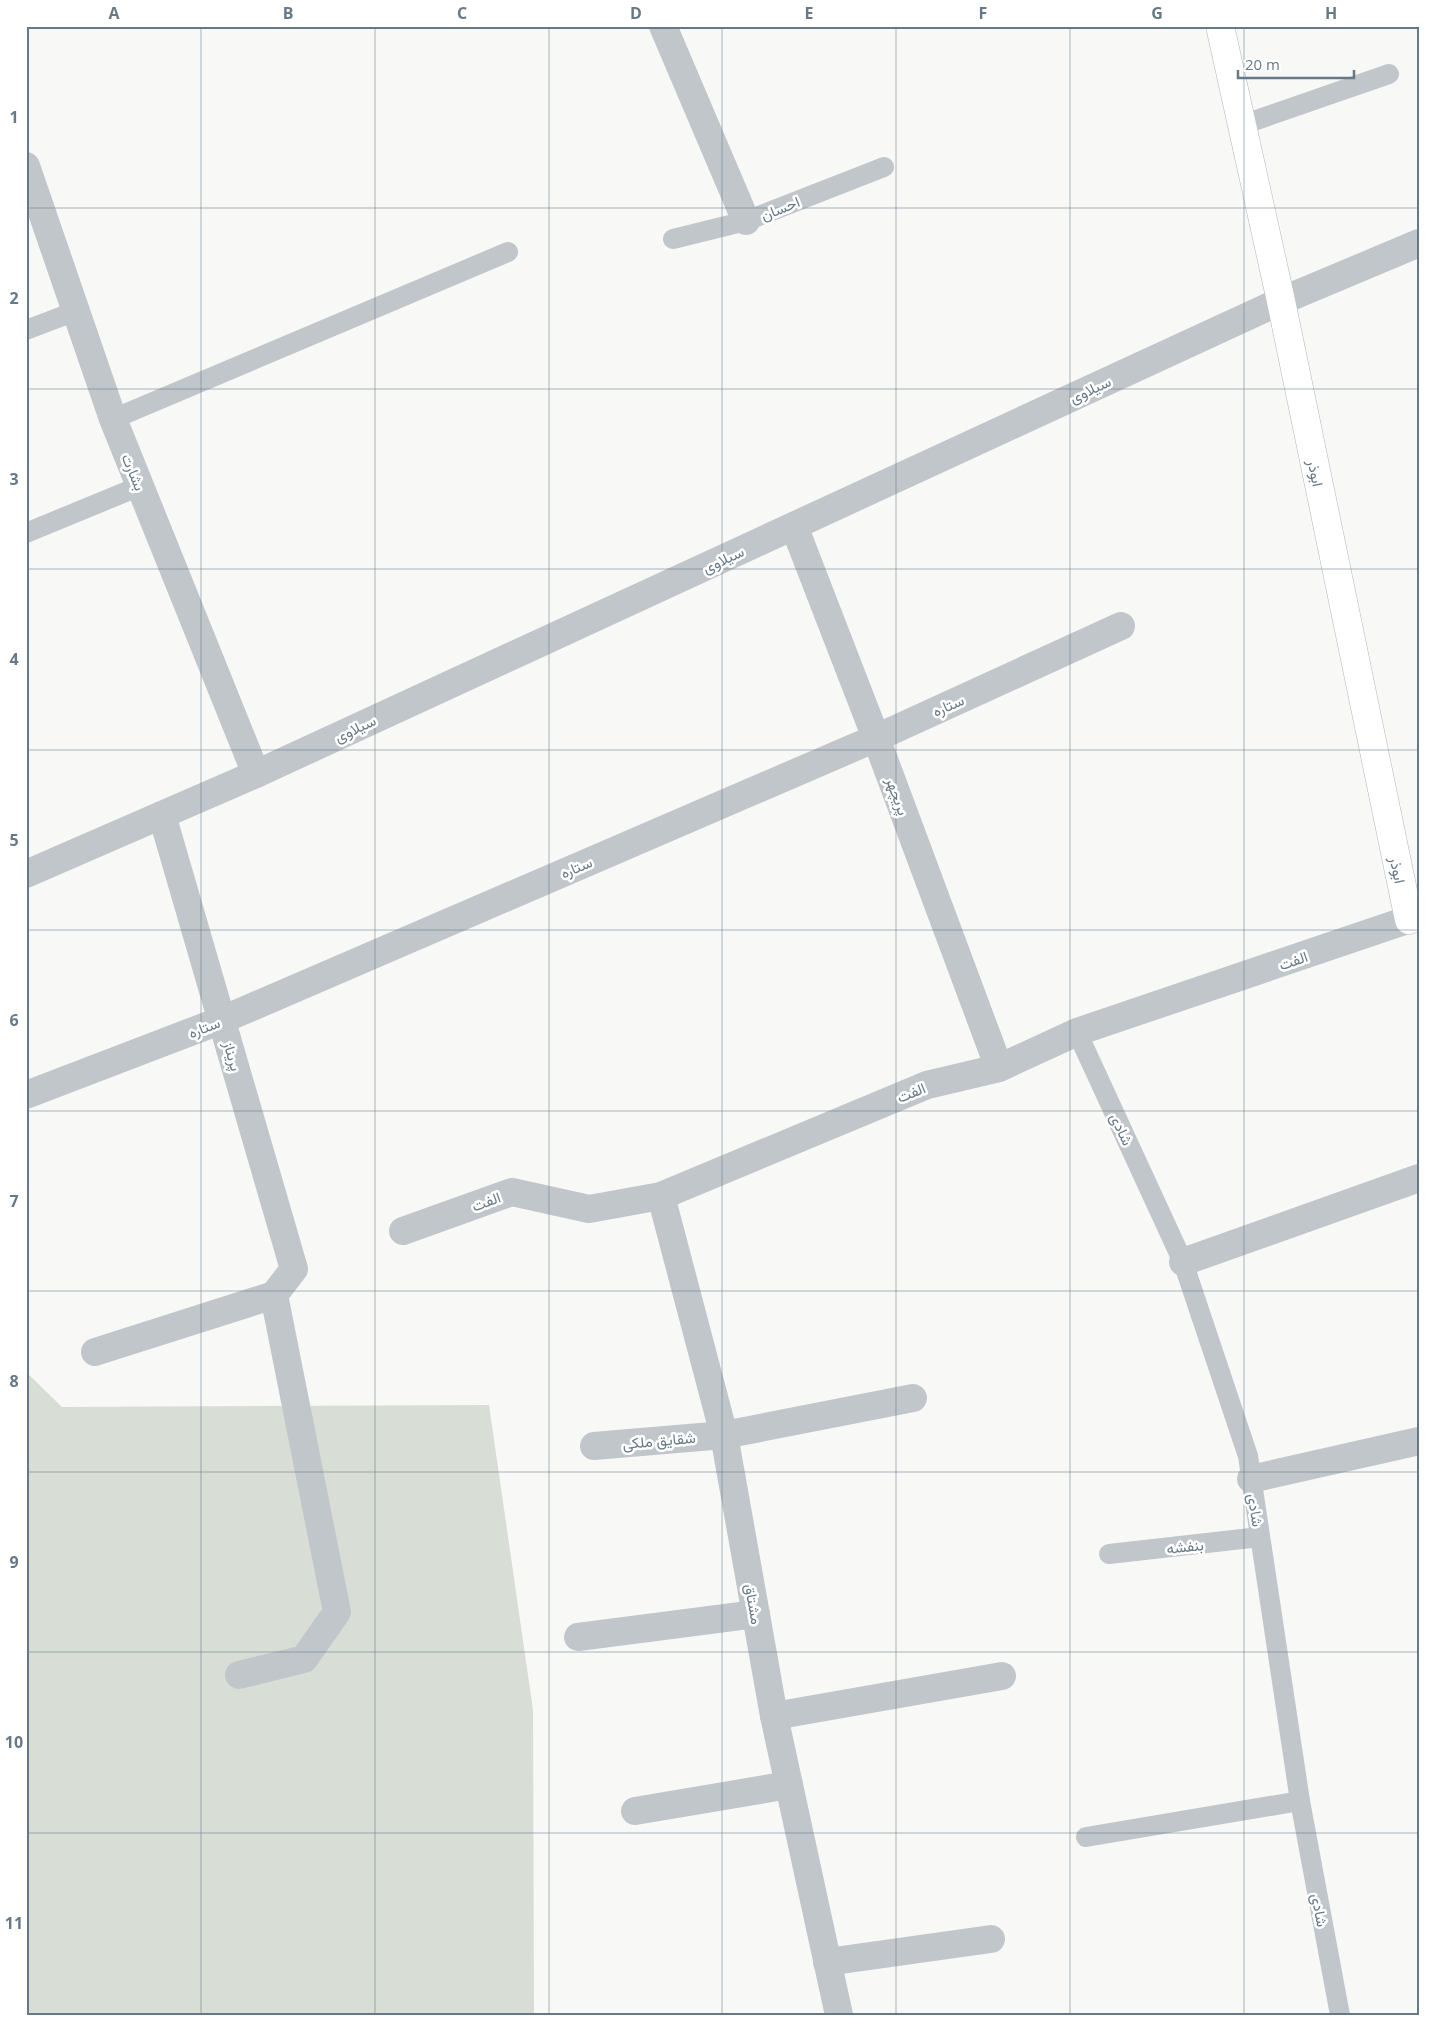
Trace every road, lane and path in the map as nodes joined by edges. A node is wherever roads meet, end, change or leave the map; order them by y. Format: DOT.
graph roads {
  1 [pos="663,26"];
  2 [pos="1220,26"];
  3 [pos="1390,74"];
  4 [pos="1242,125"];
  5 [pos="26,166"];
  6 [pos="884,166"];
  7 [pos="746,221"];
  8 [pos="673,239"];
  9 [pos="1419,243"];
  10 [pos="508,252"];
  11 [pos="1281,301"];
  12 [pos="76,311"];
  13 [pos="26,330"];
  14 [pos="113,419"];
  15 [pos="140,486"];
  16 [pos="794,526"];
  17 [pos="26,533"];
  18 [pos="1121,626"];
  19 [pos="876,738"];
  20 [pos="256,774"];
  21 [pos="162,815"];
  22 [pos="26,874"];
  23 [pos="1414,918"];
  24 [pos="222,1020"];
  25 [pos="1078,1032"];
  26 [pos="999,1068"];
  27 [pos="26,1095"];
  28 [pos="1419,1178"];
  29 [pos="661,1196"];
  30 [pos="403,1231"];
  31 [pos="1183,1262"];
  32 [pos="274,1295"];
  33 [pos="95,1352"];
  34 [pos="913,1398"];
  35 [pos="724,1435"];
  36 [pos="1419,1441"];
  37 [pos="594,1446"];
  38 [pos="1251,1479"];
  39 [pos="1260,1537"];
  40 [pos="1109,1554"];
  41 [pos="756,1614"];
  42 [pos="578,1637"];
  43 [pos="239,1675"];
  44 [pos="1002,1676"];
  45 [pos="774,1716"];
  46 [pos="789,1785"];
  47 [pos="1300,1801"];
  48 [pos="635,1811"];
  49 [pos="1086,1837"];
  50 [pos="991,1940"];
  51 [pos="827,1962"];
  52 [pos="839,2015"];
  53 [pos="1340,2015"];
  1 -- 7 [label="street"];
  2 -- 4 [label="street, ابوذر"];
  3 -- 4 [label="lane"];
  4 -- 11 [label="street, ابوذر"];
  5 -- 12 [label="street, بشارت"];
  6 -- 7 [label="lane, احسان"];
  7 -- 8 [label="lane, احسان"];
  9 -- 11 [label="street, سیلاوی"];
  10 -- 14 [label="lane"];
  11 -- 16 [label="street, سیلاوی"];
  11 -- 23 [label="street, ابوذر"];
  12 -- 13 [label="lane"];
  12 -- 14 [label="street, بشارت"];
  14 -- 15 [label="street, بشارت"];
  15 -- 17 [label="lane"];
  15 -- 20 [label="street, بشارت"];
  16 -- 19 [label="street, پریچهر"];
  16 -- 20 [label="street, سیلاوی"];
  18 -- 19 [label="street, ستاره"];
  19 -- 24 [label="street, ستاره"];
  19 -- 26 [label="street, پریچهر"];
  20 -- 21 [label="street, سیلاوی"];
  21 -- 22 [label="street, سیلاوی"];
  21 -- 24 [label="street, پریناز"];
  23 -- 25 [label="street, الفت"];
  24 -- 27 [label="street, ستاره"];
  24 -- 32 [label="street, پریناز"];
  25 -- 26 [label="street, الفت"];
  25 -- 31 [label="lane, شادی"];
  26 -- 29 [label="street, الفت"];
  28 -- 31 [label="street"];
  29 -- 30 [label="street, الفت"];
  29 -- 35 [label="street, مشتاق"];
  31 -- 38 [label="lane, شادی"];
  32 -- 33 [label="street"];
  32 -- 43 [label="street"];
  34 -- 35 [label="street, شقایق ملکی"];
  35 -- 37 [label="street, شقایق ملکی"];
  35 -- 41 [label="street, مشتاق"];
  36 -- 38 [label="street"];
  38 -- 39 [label="lane, شادی"];
  39 -- 40 [label="lane, بنفشه"];
  39 -- 47 [label="lane, شادی"];
  41 -- 42 [label="street"];
  41 -- 45 [label="street, مشتاق"];
  44 -- 45 [label="street"];
  45 -- 46 [label="street, مشتاق"];
  46 -- 48 [label="street"];
  46 -- 51 [label="street, مشتاق"];
  47 -- 49 [label="lane"];
  47 -- 53 [label="lane, شادی"];
  50 -- 51 [label="street"];
  51 -- 52 [label="street, مشتاق"];
}
